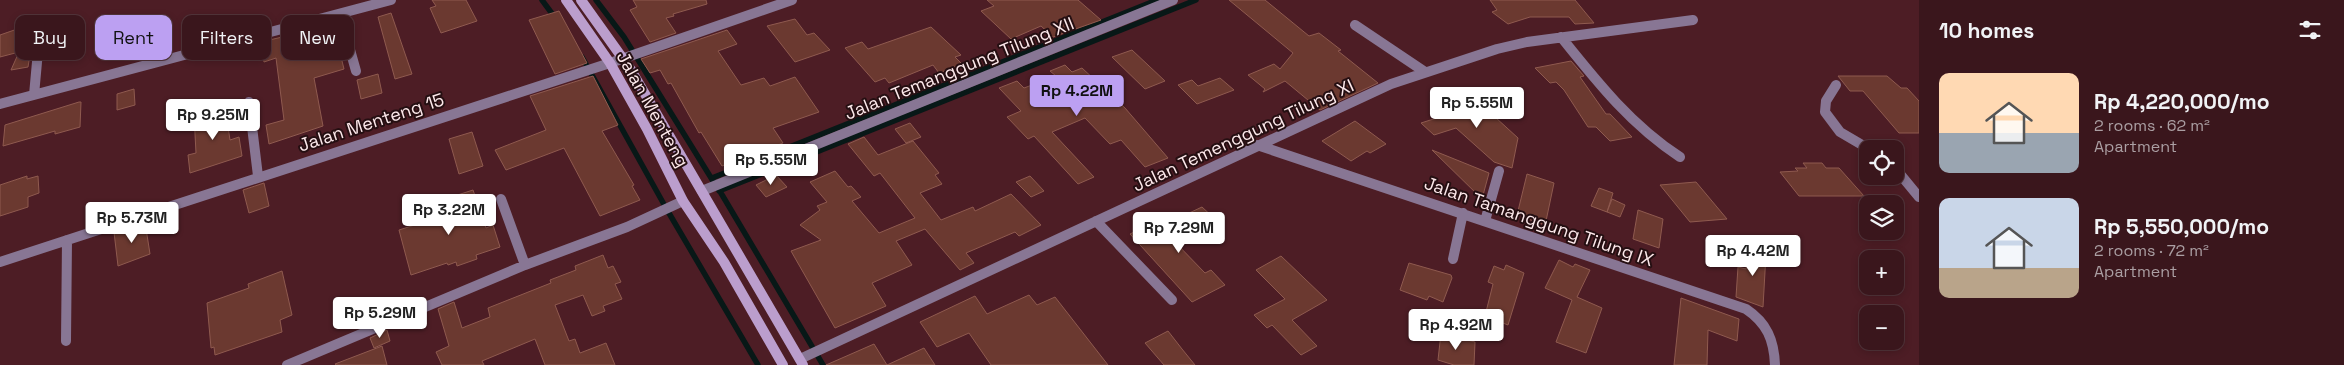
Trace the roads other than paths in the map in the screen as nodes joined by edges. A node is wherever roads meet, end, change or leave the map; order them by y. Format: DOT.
graph roads {
  1 [pos="391,0"];
  2 [pos="566,0"];
  3 [pos="581,0"];
  4 [pos="792,0"];
  5 [pos="1173,0"];
  6 [pos="340,14"];
  7 [pos="1693,20"];
  8 [pos="1355,25"];
  9 [pos="1561,37"];
  10 [pos="622,58"];
  11 [pos="37,60"];
  12 [pos="610,62"];
  13 [pos="356,71"];
  14 [pos="1425,72"];
  15 [pos="1836,85"];
  16 [pos="34,95"];
  17 [pos="249,102"];
  18 [pos="0,104"];
  19 [pos="1859,144"];
  20 [pos="1257,145"];
  21 [pos="1680,157"];
  22 [pos="1499,171"];
  23 [pos="258,176"];
  24 [pos="1904,179"];
  25 [pos="702,191"];
  26 [pos="1919,197"];
  27 [pos="501,198"];
  28 [pos="683,201"];
  29 [pos="1463,213"];
  30 [pos="1096,221"];
  31 [pos="1485,221"];
  32 [pos="67,240"];
  33 [pos="1453,259"];
  34 [pos="0,262"];
  35 [pos="525,265"];
  36 [pos="1172,300"];
  37 [pos="66,341"];
  38 [pos="801,362"];
  39 [pos="287,365"];
  40 [pos="783,365"];
  41 [pos="1775,365"];
  1 -- 6 [label="street"];
  2 -- 12 [label="street, Jalan Menteng"];
  3 -- 10 [label="street"];
  4 -- 10 [label="street, Jalan Menteng 15"];
  5 -- 25 [label="street, Jalan Temanggung Tilung XII"];
  6 -- 13 [label="street"];
  6 -- 16 [label="street"];
  7 -- 9 [label="street, Jalan Temenggung Tilung XI"];
  8 -- 14 [label="street"];
  9 -- 14 [label="street, Jalan Temenggung Tilung XI"];
  9 -- 21 [label="street"];
  10 -- 12 [label="street, Jalan Menteng 15"];
  10 -- 25 [label="street"];
  11 -- 16 [label="street"];
  12 -- 23 [label="street, Jalan Menteng 15"];
  12 -- 28 [label="street, Jalan Menteng"];
  14 -- 20 [label="street, Jalan Temenggung Tilung XI"];
  15 -- 19 [label="street"];
  16 -- 18 [label="street"];
  17 -- 23 [label="street"];
  20 -- 29 [label="street, Jalan Tamanggung Tilung IX"];
  20 -- 30 [label="street, Jalan Temenggung Tilung XI"];
  22 -- 31 [label="street"];
  23 -- 32 [label="street, Jalan Menteng 15"];
  24 -- 26 [label="street"];
  25 -- 38 [label="street"];
  27 -- 35 [label="street"];
  28 -- 35 [label="street"];
  28 -- 40 [label="street, Jalan Menteng"];
  29 -- 31 [label="street, Jalan Tamanggung Tilung IX"];
  29 -- 33 [label="street"];
  30 -- 36 [label="street"];
  30 -- 38 [label="street, Jalan Temenggung Tilung XI"];
  31 -- 41 [label="street, Jalan Tamanggung Tilung IX"];
  32 -- 34 [label="street, Jalan Menteng 15"];
  32 -- 37 [label="street"];
  35 -- 39 [label="street"];
}
